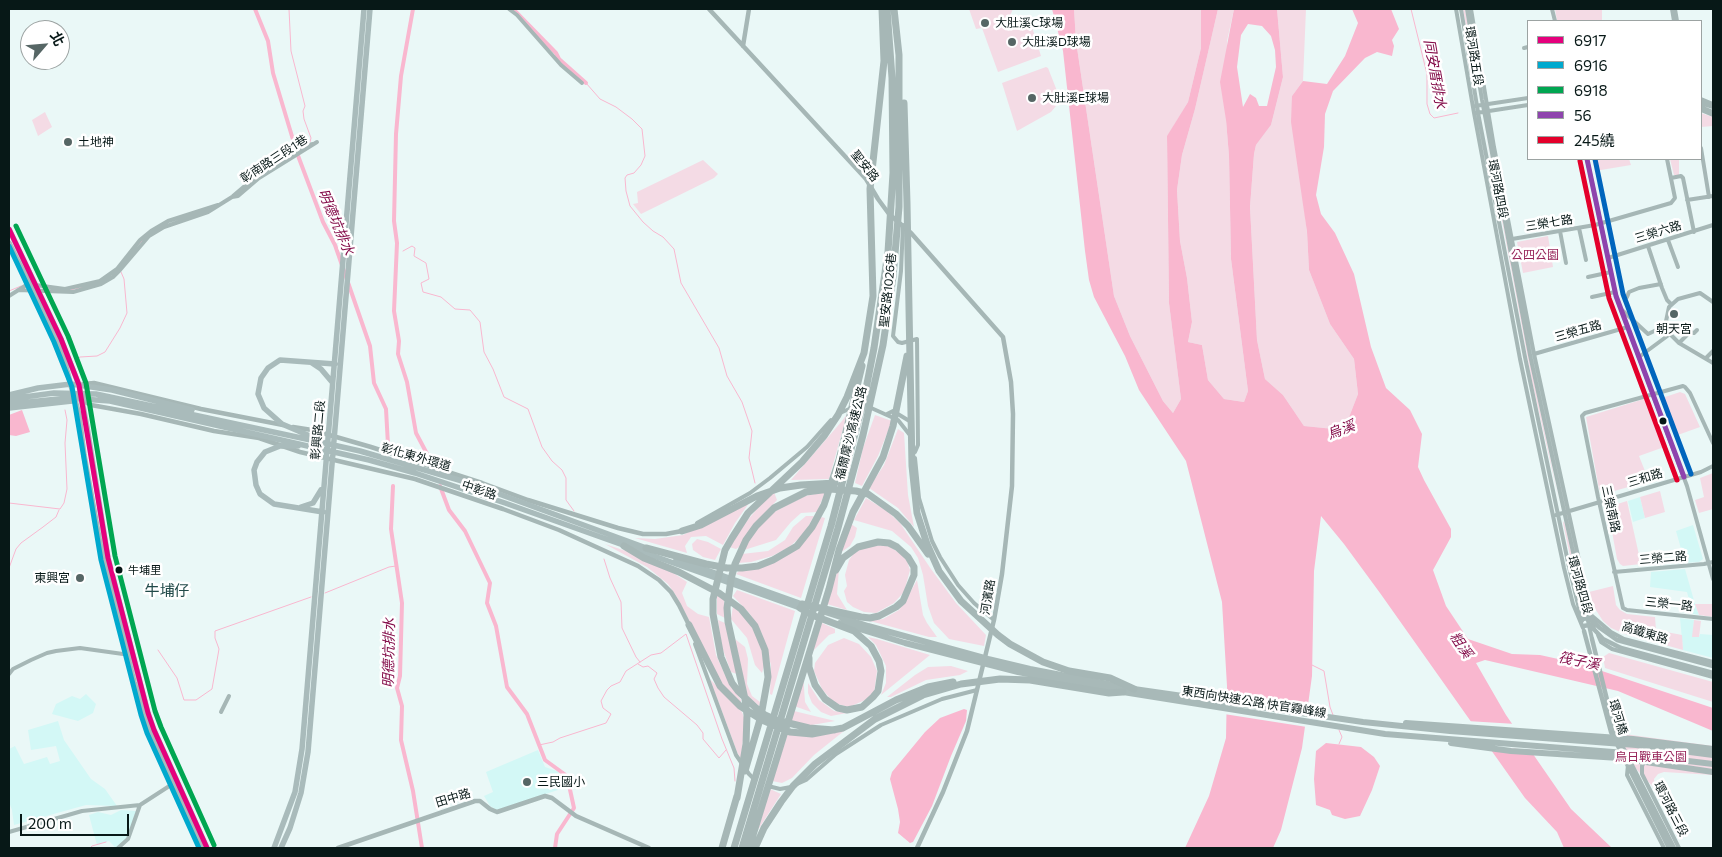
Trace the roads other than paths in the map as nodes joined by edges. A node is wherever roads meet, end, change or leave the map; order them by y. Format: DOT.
graph roads {
  1 [pos="364,9"];
  2 [pos="370,9"];
  3 [pos="509,9"];
  4 [pos="709,9"];
  5 [pos="749,9"];
  6 [pos="882,9"];
  7 [pos="886,9"];
  8 [pos="894,9"];
  9 [pos="1456,9"];
  10 [pos="1460,9"];
  11 [pos="1467,9"];
  12 [pos="1471,9"];
  13 [pos="743,46"];
  14 [pos="899,55"];
  15 [pos="582,83"];
  16 [pos="1527,98"];
  17 [pos="1485,104"];
  18 [pos="1527,105"];
  19 [pos="1475,106"];
  20 [pos="1486,111"];
  21 [pos="1476,113"];
  22 [pos="301,151"];
  23 [pos="1702,153"];
  24 [pos="1587,160"];
  25 [pos="1667,160"];
  26 [pos="1671,178"];
  27 [pos="1711,197"];
  28 [pos="1687,200"];
  29 [pos="218,205"];
  30 [pos="1601,224"];
  31 [pos="903,225"];
  32 [pos="1713,225"];
  33 [pos="1579,228"];
  34 [pos="9,229"];
  35 [pos="1560,231"];
  36 [pos="1694,232"];
  37 [pos="1512,239"];
  38 [pos="1668,240"];
  39 [pos="9,243"];
  40 [pos="1648,246"];
  41 [pos="1608,258"];
  42 [pos="1586,260"];
  43 [pos="1566,263"];
  44 [pos="1678,266"];
  45 [pos="1611,272"];
  46 [pos="1588,276"];
  47 [pos="28,284"];
  48 [pos="1661,284"];
  49 [pos="37,287"];
  50 [pos="18,290"];
  51 [pos="31,290"];
  52 [pos="1615,292"];
  53 [pos="9,296"];
  54 [pos="1628,296"];
  55 [pos="1592,297"];
  56 [pos="1713,302"];
  57 [pos="1671,304"];
  58 [pos="1621,308"];
  59 [pos="1665,326"];
  60 [pos="1628,327"];
  61 [pos="1697,330"];
  62 [pos="1670,334"];
  63 [pos="1004,338"];
  64 [pos="1679,343"];
  65 [pos="909,351"];
  66 [pos="1713,351"];
  67 [pos="864,353"];
  68 [pos="1534,354"];
  69 [pos="1639,357"];
  70 [pos="1706,358"];
  71 [pos="310,362"];
  72 [pos="1713,363"];
  73 [pos="337,365"];
  74 [pos="332,382"];
  75 [pos="71,384"];
  76 [pos="79,384"];
  77 [pos="1653,394"];
  78 [pos="9,395"];
  79 [pos="9,399"];
  80 [pos="75,400"];
  81 [pos="83,401"];
  82 [pos="9,404"];
  83 [pos="9,408"];
  84 [pos="201,409"];
  85 [pos="220,412"];
  86 [pos="887,414"];
  87 [pos="227,424"];
  88 [pos="198,426"];
  89 [pos="918,426"];
  90 [pos="214,431"];
  91 [pos="330,436"];
  92 [pos="1713,443"];
  93 [pos="321,448"];
  94 [pos="360,451"];
  95 [pos="915,452"];
  96 [pos="328,459"];
  97 [pos="1713,466"];
  98 [pos="1684,477"];
  99 [pos="322,488"];
  100 [pos="868,494"];
  101 [pos="1600,502"];
  102 [pos="297,508"];
  103 [pos="324,512"];
  104 [pos="1566,512"];
  105 [pos="1556,515"];
  106 [pos="682,531"];
  107 [pos="624,546"];
  108 [pos="646,548"];
  109 [pos="934,562"];
  110 [pos="1711,563"];
  111 [pos="1614,572"];
  112 [pos="1713,579"];
  113 [pos="829,589"];
  114 [pos="801,606"];
  115 [pos="1623,608"];
  116 [pos="1713,619"];
  117 [pos="994,620"];
  118 [pos="1586,622"];
  119 [pos="689,625"];
  120 [pos="868,629"];
  121 [pos="1598,635"];
  122 [pos="814,636"];
  123 [pos="1592,638"];
  124 [pos="129,651"];
  125 [pos="1713,662"];
  126 [pos="1713,666"];
  127 [pos="1713,672"];
  128 [pos="9,674"];
  129 [pos="1713,677"];
  130 [pos="974,682"];
  131 [pos="1134,689"];
  132 [pos="978,690"];
  133 [pos="1123,692"];
  134 [pos="229,696"];
  135 [pos="221,712"];
  136 [pos="1391,725"];
  137 [pos="834,730"];
  138 [pos="1615,737"];
  139 [pos="1438,739"];
  140 [pos="1713,749"];
  141 [pos="1644,753"];
  142 [pos="1713,756"];
  143 [pos="1703,758"];
  144 [pos="1626,759"];
  145 [pos="1647,759"];
  146 [pos="1713,762"];
  147 [pos="1713,772"];
  148 [pos="1644,779"];
  149 [pos="175,782"];
  150 [pos="1632,785"];
  151 [pos="737,798"];
  152 [pos="1649,803"];
  153 [pos="140,805"];
  154 [pos="9,832"];
  155 [pos="118,848"];
  156 [pos="202,848"];
  157 [pos="207,848"];
  158 [pos="274,848"];
  159 [pos="281,848"];
  160 [pos="338,848"];
  161 [pos="649,848"];
  162 [pos="722,848"];
  163 [pos="734,848"];
  164 [pos="742,848"];
  165 [pos="749,848"];
  166 [pos="755,848"];
  167 [pos="917,848"];
  168 [pos="1664,848"];
  169 [pos="1669,848"];
  170 [pos="1674,848"];
  171 [pos="1679,848"];
  1 -- 73 [label="main road, 彰興路二段"];
  2 -- 73 [label="main road, 彰興路二段"];
  3 -- 15 [label="street"];
  4 -- 13 [label="street, 聖安路"];
  5 -- 13 [label="street"];
  6 -- 67 [label="highway"];
  7 -- 163 [label="highway, 福爾摩沙高速公路"];
  8 -- 14 [label="highway, 福爾摩沙高速公路"];
  9 -- 19 [label="street, 環河路五段"];
  10 -- 19 [label="street, 環河路五段"];
  11 -- 17 [label="street, 環河路五段"];
  12 -- 17 [label="street, 環河路五段"];
  13 -- 31 [label="street, 聖安路"];
  14 -- 65 [label="highway"];
  14 -- 164 [label="highway, 福爾摩沙高速公路"];
  16 -- 17 [label="street"];
  17 -- 19 [label="street"];
  17 -- 20 [label="street"];
  18 -- 20 [label="street"];
  19 -- 21 [label="street, 環河路四段"];
  20 -- 21 [label="street"];
  20 -- 37 [label="street, 環河路四段"];
  20 -- 104 [label="street, 環河路四段"];
  21 -- 105 [label="street, 環河路四段"];
  22 -- 29 [label="street, 彰南路三段1巷"];
  23 -- 27 [label="street"];
  24 -- 30 [label="street"];
  25 -- 26 [label="street"];
  26 -- 28 [label="street"];
  26 -- 30 [label="street, 三榮七路"];
  27 -- 28 [label="street"];
  28 -- 36 [label="street"];
  29 -- 49 [label="street, 彰南路三段1巷"];
  29 -- 49 [label="street, 彰南路三段1巷"];
  30 -- 33 [label="street, 三榮七路"];
  30 -- 41 [label="street"];
  31 -- 63 [label="street, 聖安路"];
  31 -- 89 [label="street, 聖安路1026巷"];
  32 -- 36 [label="street, 三榮六路"];
  33 -- 35 [label="street, 三榮七路"];
  33 -- 42 [label="street"];
  34 -- 49 [label="main road"];
  35 -- 37 [label="street, 三榮七路"];
  35 -- 43 [label="street"];
  36 -- 38 [label="street, 三榮六路"];
  37 -- 68 [label="street, 環河路四段"];
  38 -- 40 [label="street, 三榮六路"];
  38 -- 44 [label="street"];
  39 -- 47 [label="main road"];
  40 -- 41 [label="street, 三榮六路"];
  40 -- 48 [label="street"];
  41 -- 45 [label="street"];
  45 -- 46 [label="street"];
  45 -- 52 [label="street"];
  47 -- 49 [label="street"];
  47 -- 50 [label="street"];
  47 -- 51 [label="main road"];
  48 -- 54 [label="street"];
  48 -- 57 [label="street"];
  49 -- 51 [label="street"];
  49 -- 76 [label="main road"];
  50 -- 51 [label="street"];
  50 -- 53 [label="street"];
  51 -- 75 [label="main road"];
  52 -- 55 [label="street"];
  52 -- 58 [label="street"];
  56 -- 57 [label="street"];
  57 -- 59 [label="street"];
  58 -- 59 [label="street"];
  58 -- 60 [label="street"];
  59 -- 62 [label="street"];
  60 -- 68 [label="street, 三榮五路"];
  60 -- 69 [label="street"];
  61 -- 64 [label="street"];
  62 -- 64 [label="street"];
  62 -- 69 [label="street"];
  63 -- 117 [label="street, 河濱路"];
  64 -- 70 [label="street"];
  65 -- 109 [label="highway"];
  65 -- 113 [label="highway"];
  66 -- 70 [label="street"];
  67 -- 108 [label="highway"];
  67 -- 137 [label="highway"];
  68 -- 104 [label="street, 環河路四段"];
  69 -- 77 [label="street"];
  70 -- 72 [label="street"];
  71 -- 73 [label="main road"];
  71 -- 74 [label="main road"];
  71 -- 94 [label="main road"];
  73 -- 74 [label="main road, 彰興路二段"];
  73 -- 91 [label="main road, 彰興路二段"];
  74 -- 91 [label="main road, 彰興路二段"];
  75 -- 76 [label="main road"];
  75 -- 78 [label="main road"];
  75 -- 80 [label="main road"];
  76 -- 81 [label="main road"];
  76 -- 84 [label="street, 中彰路"];
  76 -- 87 [label="main road"];
  77 -- 92 [label="street"];
  77 -- 98 [label="street"];
  77 -- 101 [label="street, 三榮南路"];
  79 -- 87 [label="main road, 彰化東外環道"];
  80 -- 81 [label="main road"];
  80 -- 83 [label="main road"];
  80 -- 124 [label="main road"];
  81 -- 87 [label="main road"];
  81 -- 88 [label="street, 中彰路"];
  81 -- 124 [label="main road"];
  82 -- 87 [label="main road, 彰化東外環道"];
  84 -- 85 [label="street, 中彰路"];
  84 -- 88 [label="street"];
  85 -- 90 [label="street"];
  85 -- 91 [label="street, 中彰路"];
  86 -- 89 [label="street"];
  86 -- 95 [label="street"];
  86 -- 106 [label="street"];
  87 -- 93 [label="main road, 彰化東外環道"];
  87 -- 94 [label="main road, 彰化東外環道"];
  88 -- 90 [label="street, 中彰路"];
  89 -- 95 [label="street, 聖安路1026巷"];
  90 -- 96 [label="street, 中彰路"];
  91 -- 96 [label="main road, 彰興路二段"];
  91 -- 106 [label="street, 中彰路"];
  93 -- 102 [label="main road"];
  93 -- 107 [label="main road, 彰化東外環道"];
  94 -- 108 [label="main road, 彰化東外環道"];
  95 -- 117 [label="street"];
  96 -- 99 [label="main road, 彰興路二段"];
  96 -- 103 [label="main road, 彰興路二段"];
  96 -- 119 [label="street, 中彰路"];
  97 -- 98 [label="street, 三和路"];
  98 -- 101 [label="street, 三和路"];
  98 -- 110 [label="street"];
  99 -- 102 [label="main road"];
  99 -- 103 [label="main road, 彰興路二段"];
  100 -- 106 [label="highway"];
  100 -- 109 [label="highway"];
  100 -- 151 [label="highway"];
  101 -- 104 [label="street, 三和路"];
  101 -- 111 [label="street, 三榮南路"];
  102 -- 103 [label="main road"];
  103 -- 158 [label="main road, 彰興路二段"];
  103 -- 159 [label="main road, 彰興路二段"];
  104 -- 105 [label="street, 三和路"];
  104 -- 118 [label="street, 環河路四段"];
  104 -- 118 [label="street, 環河路四段"];
  105 -- 118 [label="street, 環河路四段"];
  105 -- 118 [label="street, 環河路四段"];
  107 -- 114 [label="main road, 彰化東外環道"];
  107 -- 151 [label="highway"];
  108 -- 114 [label="main road, 彰化東外環道"];
  109 -- 131 [label="highway"];
  110 -- 111 [label="street, 三榮二路"];
  110 -- 112 [label="street"];
  111 -- 115 [label="street, 三榮南路"];
  113 -- 114 [label="highway"];
  113 -- 122 [label="highway"];
  114 -- 120 [label="highway, 東西向快速公路 快官霧峰線"];
  114 -- 122 [label="highway"];
  115 -- 116 [label="street, 三榮一路"];
  117 -- 132 [label="street, 河濱路"];
  118 -- 121 [label="street, 高鐵東路"];
  118 -- 123 [label="street, 環河路四段"];
  118 -- 125 [label="street, 高鐵東路"];
  118 -- 126 [label="street, 高鐵東路"];
  118 -- 138 [label="street, 環河橋"];
  119 -- 132 [label="street"];
  119 -- 137 [label="highway"];
  120 -- 131 [label="highway, 東西向快速公路 快官霧峰線"];
  120 -- 133 [label="highway, 東西向快速公路 快官霧峰線"];
  121 -- 127 [label="street, 高鐵東路"];
  121 -- 129 [label="street, 高鐵東路"];
  122 -- 165 [label="highway"];
  123 -- 138 [label="street, 環河橋"];
  124 -- 128 [label="street"];
  124 -- 149 [label="main road"];
  130 -- 133 [label="highway"];
  130 -- 137 [label="highway"];
  130 -- 166 [label="highway"];
  131 -- 136 [label="highway, 東西向快速公路 快官霧峰線"];
  132 -- 167 [label="street, 河濱路"];
  133 -- 139 [label="highway, 東西向快速公路 快官霧峰線"];
  134 -- 135 [label="street"];
  136 -- 138 [label="highway"];
  136 -- 142 [label="highway, 東西向快速公路 快官霧峰線"];
  138 -- 140 [label="highway"];
  138 -- 144 [label="street, 環河橋"];
  139 -- 144 [label="highway"];
  139 -- 146 [label="highway, 東西向快速公路 快官霧峰線"];
  141 -- 143 [label="street"];
  141 -- 145 [label="street"];
  141 -- 150 [label="street"];
  142 -- 143 [label="street"];
  143 -- 145 [label="street"];
  143 -- 146 [label="street"];
  144 -- 147 [label="highway"];
  144 -- 152 [label="street, 環河橋"];
  145 -- 148 [label="street"];
  148 -- 150 [label="street"];
  148 -- 171 [label="street, 環河路三段"];
  149 -- 153 [label="street"];
  149 -- 156 [label="main road"];
  149 -- 157 [label="main road"];
  150 -- 168 [label="street, 環河路三段"];
  151 -- 162 [label="highway"];
  152 -- 169 [label="street, 環河路三段"];
  152 -- 170 [label="street, 環河路三段"];
  153 -- 154 [label="street"];
  153 -- 155 [label="street"];
  160 -- 161 [label="street, 田中路"];
}
